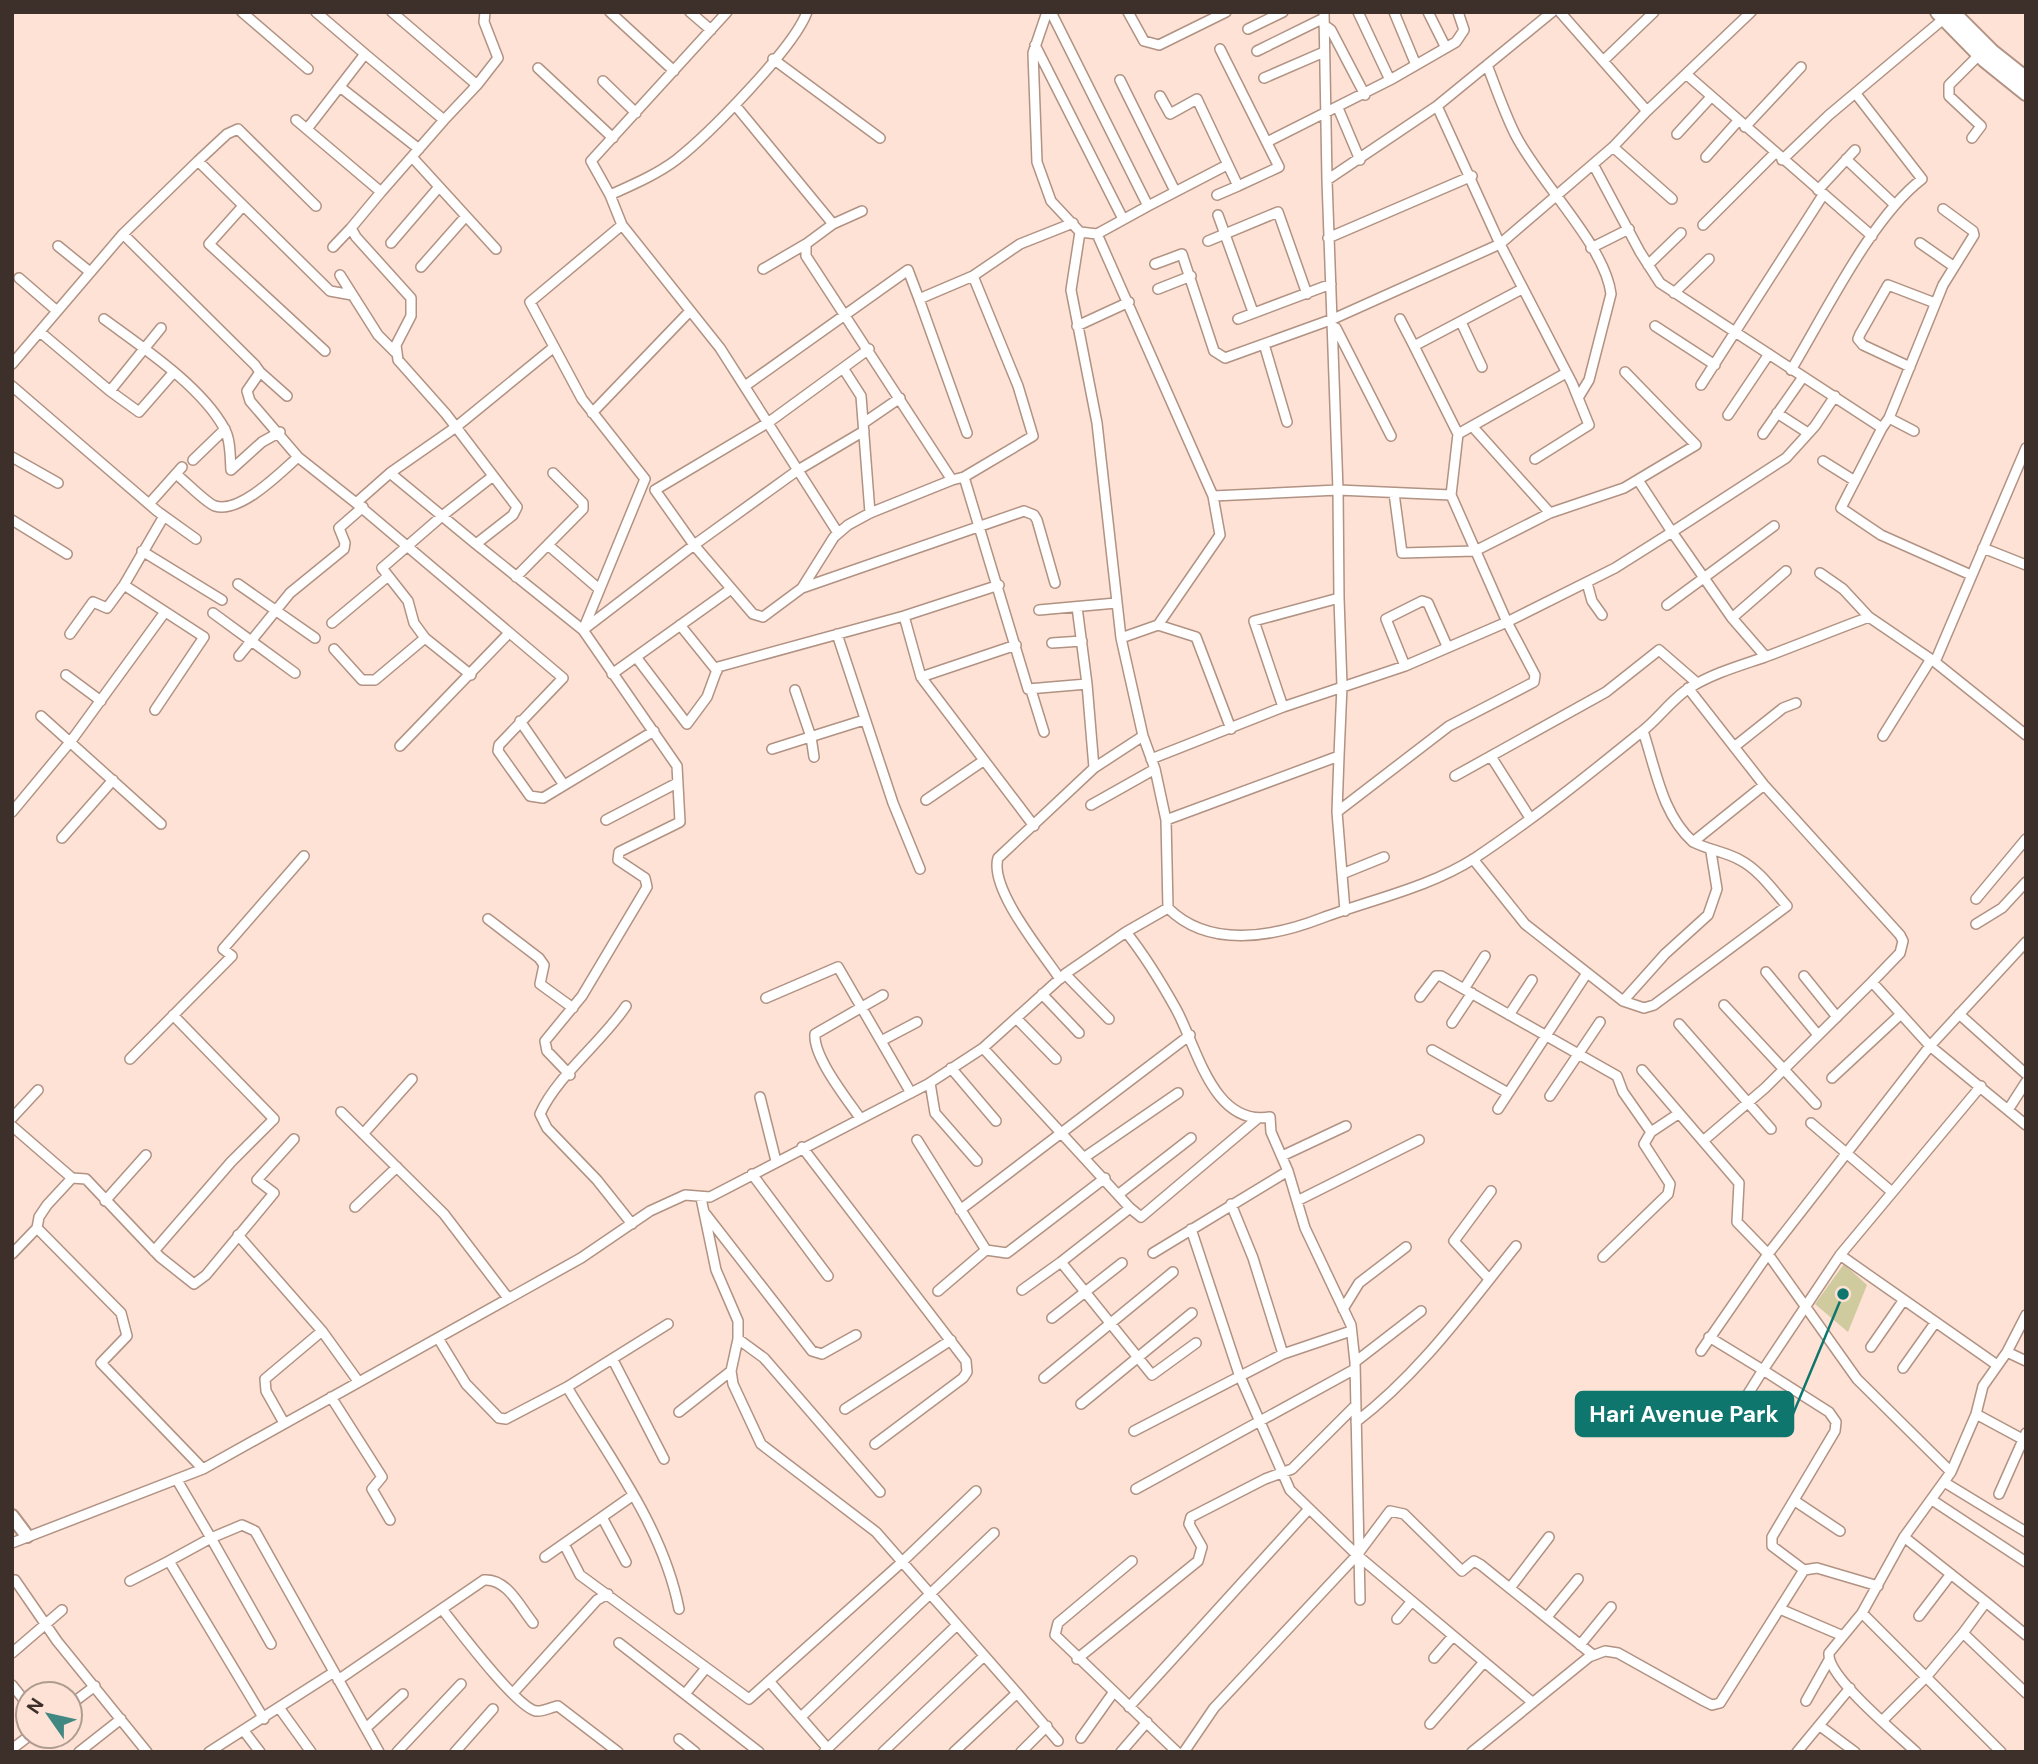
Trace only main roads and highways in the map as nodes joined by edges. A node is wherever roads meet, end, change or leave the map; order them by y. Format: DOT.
graph roads {
  1 [pos="1946,14"];
  2 [pos="2026,79"];
  3 [pos="2026,93"];
  1 -- 2 [label="main road"];
  1 -- 3 [label="main road"];
}
